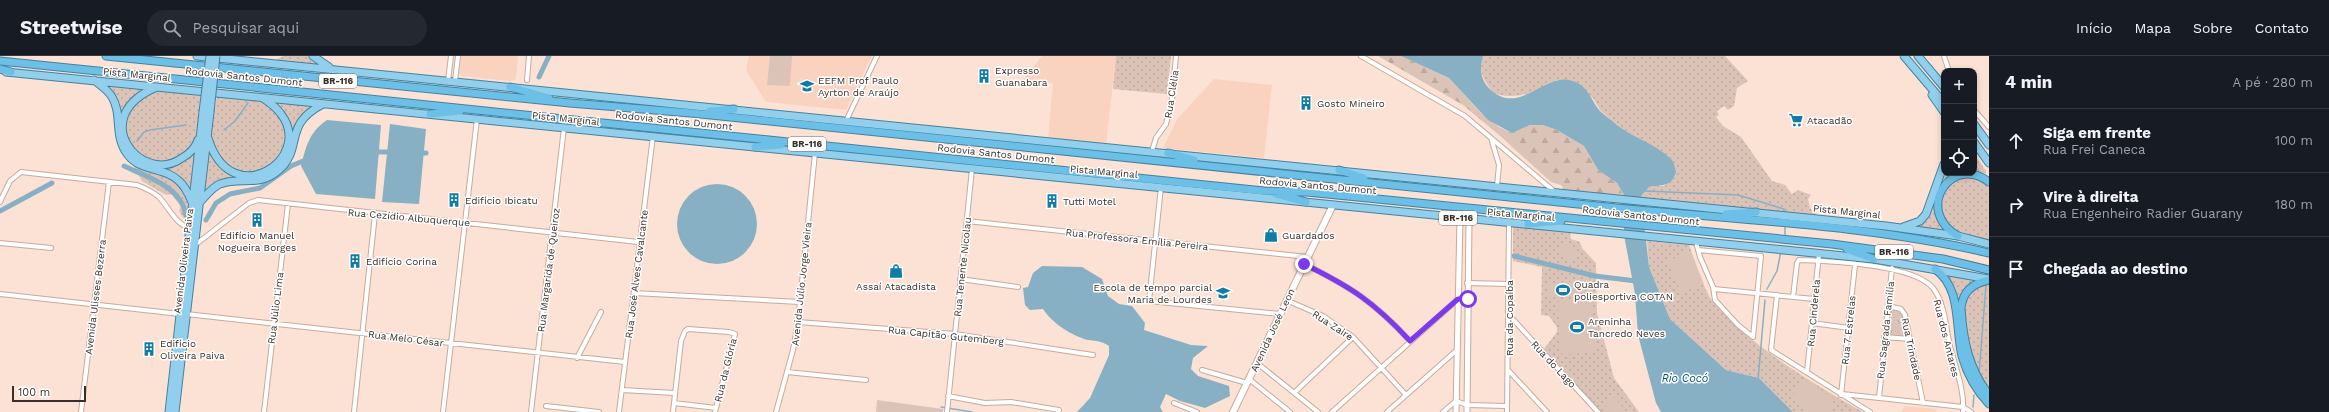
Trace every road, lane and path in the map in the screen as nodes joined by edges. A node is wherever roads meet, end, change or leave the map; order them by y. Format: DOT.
graph roads {
  1 [pos="106,56"];
  2 [pos="197,56"];
  3 [pos="210,56"];
  4 [pos="216,56"];
  5 [pos="280,56"];
  6 [pos="313,56"];
  7 [pos="451,56"];
  8 [pos="458,56"];
  9 [pos="530,56"];
  10 [pos="877,56"];
  11 [pos="1176,56"];
  12 [pos="1362,56"];
  13 [pos="1904,56"];
  14 [pos="1918,56"];
  15 [pos="1944,56"];
  16 [pos="0,61"];
  17 [pos="270,62"];
  18 [pos="1948,68"];
  19 [pos="332,69"];
  20 [pos="0,70"];
  21 [pos="11,72"];
  22 [pos="94,80"];
  23 [pos="527,80"];
  24 [pos="452,81"];
  25 [pos="1941,83"];
  26 [pos="1927,84"];
  27 [pos="158,86"];
  28 [pos="510,87"];
  29 [pos="261,96"];
  30 [pos="1941,100"];
  31 [pos="570,103"];
  32 [pos="324,104"];
  33 [pos="1941,108"];
  34 [pos="478,109"];
  35 [pos="734,109"];
  36 [pos="207,112"];
  37 [pos="691,113"];
  38 [pos="1977,113"];
  39 [pos="430,114"];
  40 [pos="477,119"];
  41 [pos="846,121"];
  42 [pos="1977,127"];
  43 [pos="1989,127"];
  44 [pos="564,128"];
  45 [pos="201,131"];
  46 [pos="207,136"];
  47 [pos="652,136"];
  48 [pos="1986,137"];
  49 [pos="1491,138"];
  50 [pos="800,143"];
  51 [pos="1989,145"];
  52 [pos="1977,146"];
  53 [pos="755,147"];
  54 [pos="1152,151"];
  55 [pos="814,153"];
  56 [pos="1168,153"];
  57 [pos="1989,163"];
  58 [pos="1222,167"];
  59 [pos="972,169"];
  60 [pos="1339,170"];
  61 [pos="1941,172"];
  62 [pos="109,182"];
  63 [pos="1377,182"];
  64 [pos="1989,182"];
  65 [pos="1497,186"];
  66 [pos="1161,187"];
  67 [pos="1264,191"];
  68 [pos="1557,193"];
  69 [pos="0,202"];
  70 [pos="1306,202"];
  71 [pos="196,203"];
  72 [pos="288,204"];
  73 [pos="1333,205"];
  74 [pos="1756,212"];
  75 [pos="375,214"];
  76 [pos="1703,215"];
  77 [pos="1460,218"];
  78 [pos="1469,219"];
  79 [pos="1579,219"];
  80 [pos="967,221"];
  81 [pos="465,222"];
  82 [pos="1509,223"];
  83 [pos="1528,224"];
  84 [pos="1903,227"];
  85 [pos="190,228"];
  86 [pos="553,232"];
  87 [pos="1958,236"];
  88 [pos="1156,241"];
  89 [pos="638,242"];
  90 [pos="0,243"];
  91 [pos="1832,244"];
  92 [pos="1989,244"];
  93 [pos="195,245"];
  94 [pos="1697,246"];
  95 [pos="51,248"];
  96 [pos="1989,253"];
  97 [pos="1307,257"];
  98 [pos="1818,258"];
  99 [pos="1874,259"];
  100 [pos="1304,264"];
  101 [pos="1855,265"];
  102 [pos="1892,265"];
  103 [pos="1935,269"];
  104 [pos="1989,270"];
  105 [pos="960,279"];
  106 [pos="1989,279"];
  107 [pos="1467,283"];
  108 [pos="1509,284"];
  109 [pos="1018,287"];
  110 [pos="1714,289"];
  111 [pos="634,292"];
  112 [pos="1759,293"];
  113 [pos="0,294"];
  114 [pos="1777,295"];
  115 [pos="1793,297"];
  116 [pos="1458,299"];
  117 [pos="1468,299"];
  118 [pos="1814,299"];
  119 [pos="1286,300"];
  120 [pos="800,302"];
  121 [pos="93,304"];
  122 [pos="1888,306"];
  123 [pos="602,312"];
  124 [pos="183,314"];
  125 [pos="1280,314"];
  126 [pos="1509,315"];
  127 [pos="798,322"];
  128 [pos="1812,323"];
  129 [pos="273,325"];
  130 [pos="1849,328"];
  131 [pos="363,333"];
  132 [pos="956,334"];
  133 [pos="1353,337"];
  134 [pos="1884,337"];
  135 [pos="1910,339"];
  136 [pos="1410,341"];
  137 [pos="451,344"];
  138 [pos="1457,350"];
  139 [pos="537,354"];
  140 [pos="1093,355"];
  141 [pos="577,358"];
  142 [pos="625,362"];
  143 [pos="1256,365"];
  144 [pos="1381,367"];
  145 [pos="1202,370"];
  146 [pos="1508,370"];
  147 [pos="787,372"];
  148 [pos="1808,372"];
  149 [pos="1249,379"];
  150 [pos="866,380"];
  151 [pos="622,390"];
  152 [pos="1294,392"];
  153 [pos="675,393"];
  154 [pos="1841,394"];
  155 [pos="1406,395"];
  156 [pos="1989,395"];
  157 [pos="948,396"];
  158 [pos="1879,398"];
  159 [pos="1456,400"];
  160 [pos="674,403"];
  161 [pos="1174,403"];
  162 [pos="1923,403"];
  163 [pos="1989,404"];
  164 [pos="546,406"];
  165 [pos="1467,406"];
  166 [pos="1507,406"];
  167 [pos="715,410"];
  168 [pos="1963,410"];
  169 [pos="81,412"];
  170 [pos="169,412"];
  171 [pos="175,412"];
  172 [pos="264,412"];
  173 [pos="354,412"];
  174 [pos="443,412"];
  175 [pos="531,412"];
  176 [pos="599,412"];
  177 [pos="619,412"];
  178 [pos="673,412"];
  179 [pos="776,412"];
  180 [pos="947,412"];
  181 [pos="1058,412"];
  182 [pos="1197,412"];
  183 [pos="1233,412"];
  184 [pos="1290,412"];
  185 [pos="1318,412"];
  186 [pos="1332,412"];
  187 [pos="1387,412"];
  188 [pos="1443,412"];
  189 [pos="1456,412"];
  190 [pos="1467,412"];
  191 [pos="1507,412"];
  192 [pos="1547,412"];
  193 [pos="1598,412"];
  194 [pos="1870,412"];
  195 [pos="1971,412"];
  1 -- 31 [label="highway, Rodovia Santos Dumont / BR-116"];
  2 -- 17 [label="main road, Pista Marginal / BR-116"];
  3 -- 36 [label="main road, bridge"];
  4 -- 36 [label="main road, bridge"];
  5 -- 17 [label="main road"];
  6 -- 19 [label="main road"];
  7 -- 24 [label="street"];
  8 -- 24 [label="street"];
  9 -- 23 [label="street"];
  10 -- 41 [label="street"];
  11 -- 54 [label="street, Rua Clélia"];
  12 -- 49 [label="street"];
  13 -- 26 [label="main road"];
  14 -- 25 [label="main road"];
  15 -- 18 [label="street"];
  16 -- 34 [label="highway, Rodovia Santos Dumont / BR-116"];
  17 -- 19 [label="main road, Pista Marginal / BR-116"];
  19 -- 24 [label="main road, Pista Marginal / BR-116"];
  20 -- 21 [label="highway"];
  21 -- 22 [label="main road, Pista Marginal / BR-116"];
  22 -- 27 [label="main road, Pista Marginal / BR-116"];
  22 -- 71 [label="main road"];
  24 -- 28 [label="main road, Pista Marginal / BR-116"];
  26 -- 30 [label="main road"];
  26 -- 33 [label="main road"];
  27 -- 29 [label="main road, Pista Marginal / BR-116"];
  27 -- 45 [label="main road"];
  28 -- 31 [label="highway"];
  28 -- 35 [label="main road, Pista Marginal / BR-116"];
  29 -- 32 [label="main road, Pista Marginal / BR-116"];
  29 -- 46 [label="main road"];
  31 -- 37 [label="highway, Rodovia Santos Dumont / BR-116"];
  32 -- 39 [label="main road, Pista Marginal / BR-116"];
  32 -- 71 [label="main road"];
  34 -- 39 [label="highway"];
  34 -- 50 [label="highway, Rodovia Santos Dumont / BR-116"];
  35 -- 37 [label="highway"];
  35 -- 41 [label="main road, Pista Marginal / BR-116"];
  36 -- 45 [label="main road, Avenida Oliveira Paiva"];
  36 -- 46 [label="main road, Avenida Oliveira Paiva"];
  37 -- 58 [label="highway, Rodovia Santos Dumont / BR-116"];
  38 -- 43 [label="street"];
  39 -- 40 [label="main road, Pista Marginal / BR-116"];
  40 -- 44 [label="main road, Pista Marginal / BR-116"];
  40 -- 81 [label="street"];
  41 -- 54 [label="main road, Pista Marginal / BR-116"];
  42 -- 48 [label="main road"];
  44 -- 47 [label="main road, Pista Marginal / BR-116"];
  44 -- 86 [label="street, Rua Margarida de Queiroz"];
  45 -- 71 [label="main road, Avenida Oliveira Paiva"];
  46 -- 71 [label="main road, Avenida Oliveira Paiva"];
  47 -- 53 [label="main road, Pista Marginal / BR-116"];
  47 -- 89 [label="street, Rua José Alves Cavalcante"];
  48 -- 51 [label="main road"];
  49 -- 65 [label="street"];
  49 -- 68 [label="street"];
  50 -- 53 [label="highway"];
  50 -- 67 [label="highway, Rodovia Santos Dumont / BR-116"];
  52 -- 57 [label="main road"];
  53 -- 55 [label="main road, Pista Marginal / BR-116"];
  54 -- 56 [label="main road, Pista Marginal / BR-116"];
  55 -- 59 [label="main road, Pista Marginal / BR-116"];
  55 -- 120 [label="street, Avenida Júlio Jorge Vieira"];
  56 -- 58 [label="highway"];
  56 -- 60 [label="main road, Pista Marginal / BR-116"];
  58 -- 63 [label="highway, Rodovia Santos Dumont / BR-116"];
  59 -- 66 [label="main road, Pista Marginal / BR-116"];
  59 -- 80 [label="street, Rua Tenente Nicolau"];
  60 -- 63 [label="highway"];
  60 -- 65 [label="main road, Pista Marginal / BR-116"];
  61 -- 84 [label="main road"];
  62 -- 69 [label="street"];
  62 -- 85 [label="street"];
  62 -- 121 [label="street, Avenida Ulisses Bezerra"];
  63 -- 76 [label="highway, Rodovia Santos Dumont / BR-116"];
  64 -- 87 [label="highway"];
  65 -- 68 [label="main road, Pista Marginal / BR-116"];
  66 -- 70 [label="main road, Pista Marginal / BR-116"];
  66 -- 88 [label="street"];
  67 -- 70 [label="highway"];
  67 -- 79 [label="highway, Rodovia Santos Dumont / BR-116"];
  68 -- 74 [label="main road, Pista Marginal / BR-116"];
  70 -- 73 [label="main road, Pista Marginal / BR-116"];
  71 -- 85 [label="main road, Avenida Oliveira Paiva"];
  71 -- 93 [label="main road, Avenida Oliveira Paiva"];
  72 -- 75 [label="street, Rua Cezídio Albuquerque"];
  72 -- 93 [label="street, Rua Cezídio Albuquerque"];
  72 -- 129 [label="street, Rua Júlio Lima"];
  73 -- 77 [label="main road, Pista Marginal / BR-116"];
  73 -- 97 [label="main road, Avenida José Leon"];
  74 -- 76 [label="highway"];
  74 -- 84 [label="main road, Pista Marginal / BR-116"];
  75 -- 81 [label="street, Rua Cezídio Albuquerque"];
  75 -- 131 [label="street"];
  76 -- 96 [label="highway, Rodovia Santos Dumont / BR-116"];
  77 -- 78 [label="main road, Pista Marginal / BR-116"];
  77 -- 116 [label="street"];
  78 -- 82 [label="main road, Pista Marginal / BR-116"];
  78 -- 107 [label="street"];
  79 -- 83 [label="highway"];
  79 -- 91 [label="highway, Rodovia Santos Dumont / BR-116"];
  80 -- 88 [label="street, Rua Professora Emília Pereira"];
  80 -- 105 [label="street, Rua Tenente Nicolau"];
  81 -- 86 [label="street, Rua Cezídio Albuquerque"];
  81 -- 137 [label="street"];
  82 -- 83 [label="main road, Pista Marginal / BR-116"];
  82 -- 108 [label="street, Rua da Copaíba"];
  83 -- 94 [label="main road, Pista Marginal / BR-116"];
  84 -- 87 [label="main road, Pista Marginal / BR-116"];
  85 -- 124 [label="main road, Avenida Oliveira Paiva"];
  86 -- 89 [label="street, Rua Cezídio Albuquerque"];
  86 -- 139 [label="street, Rua Margarida de Queiroz"];
  87 -- 92 [label="main road, Pista Marginal / BR-116"];
  88 -- 97 [label="street, Rua Professora Emília Pereira"];
  88 -- 125 [label="street"];
  89 -- 111 [label="street, Rua José Alves Cavalcante"];
  90 -- 95 [label="street"];
  91 -- 99 [label="highway"];
  91 -- 104 [label="highway, Rodovia Santos Dumont / BR-116"];
  93 -- 124 [label="main road, Avenida Oliveira Paiva"];
  94 -- 98 [label="main road, Pista Marginal / BR-116"];
  94 -- 110 [label="street"];
  94 -- 112 [label="street"];
  97 -- 100 [label="main road, Avenida José Leon"];
  98 -- 99 [label="main road, Pista Marginal / BR-116"];
  98 -- 101 [label="street, Rua dos Antares"];
  98 -- 115 [label="street, Rua dos Antares"];
  98 -- 118 [label="street, Rua Cinderela"];
  99 -- 102 [label="main road, Pista Marginal / BR-116"];
  100 -- 119 [label="main road, Avenida José Leon"];
  100 -- 136 [label="street"];
  101 -- 102 [label="street, Rua dos Antares"];
  101 -- 130 [label="street, Rua 7 Estrelas"];
  102 -- 103 [label="main road, Pista Marginal / BR-116"];
  102 -- 122 [label="street, Rua Sagrada Família"];
  102 -- 168 [label="street, Rua dos Antares"];
  103 -- 106 [label="main road, Pista Marginal / BR-116"];
  103 -- 163 [label="highway"];
  105 -- 109 [label="street"];
  105 -- 132 [label="street, Rua Tenente Nicolau"];
  106 -- 156 [label="highway"];
  107 -- 108 [label="street"];
  107 -- 117 [label="street"];
  108 -- 126 [label="street, Rua da Copaíba"];
  110 -- 112 [label="street"];
  110 -- 112 [label="street"];
  111 -- 120 [label="street"];
  111 -- 142 [label="street, Rua José Alves Cavalcante"];
  112 -- 114 [label="street"];
  113 -- 121 [label="street, Rua Melo César"];
  114 -- 115 [label="street"];
  114 -- 148 [label="street"];
  115 -- 118 [label="street"];
  116 -- 117 [label="street"];
  116 -- 136 [label="street"];
  116 -- 138 [label="street"];
  117 -- 165 [label="street"];
  118 -- 128 [label="street, Rua Cinderela"];
  119 -- 125 [label="main road, Avenida José Leon"];
  119 -- 133 [label="street, Rua Zaire"];
  120 -- 127 [label="street, Avenida Júlio Jorge Vieira"];
  121 -- 124 [label="street, Rua Melo César"];
  121 -- 169 [label="street, Avenida Ulisses Bezerra"];
  122 -- 134 [label="street, Rua Sagrada Família"];
  122 -- 135 [label="street, Rua Trindade"];
  123 -- 141 [label="street"];
  124 -- 129 [label="street, Rua Melo César"];
  124 -- 170 [label="main road, Avenida Oliveira Paiva"];
  124 -- 171 [label="main road, Avenida Oliveira Paiva"];
  125 -- 143 [label="main road, Avenida José Leon"];
  126 -- 146 [label="street, Rua da Copaíba"];
  126 -- 193 [label="street, Rua do Lago"];
  127 -- 132 [label="street, Rua Capitão Gutemberg"];
  127 -- 147 [label="street, Avenida Júlio Jorge Vieira"];
  128 -- 130 [label="street"];
  128 -- 148 [label="street, Rua Cinderela"];
  129 -- 131 [label="street, Rua Melo César"];
  129 -- 172 [label="street, Rua Júlio Lima"];
  130 -- 154 [label="street, Rua 7 Estrelas"];
  131 -- 137 [label="street, Rua Melo César"];
  131 -- 173 [label="street"];
  132 -- 140 [label="street, Rua Capitão Gutemberg"];
  132 -- 157 [label="street, Rua Tenente Nicolau"];
  133 -- 144 [label="street, Rua Zaire"];
  133 -- 152 [label="street"];
  134 -- 135 [label="street"];
  134 -- 158 [label="street, Rua Sagrada Família"];
  135 -- 162 [label="street, Rua Trindade"];
  136 -- 144 [label="street"];
  137 -- 139 [label="street, Rua Melo César"];
  137 -- 174 [label="street"];
  138 -- 155 [label="street"];
  138 -- 159 [label="street"];
  139 -- 141 [label="street, Rua Melo César"];
  139 -- 175 [label="street, Rua Margarida de Queiroz"];
  141 -- 142 [label="street, Rua Melo César"];
  142 -- 151 [label="street, Rua José Alves Cavalcante"];
  143 -- 149 [label="main road, Avenida José Leon"];
  143 -- 152 [label="street"];
  144 -- 155 [label="street, Rua Zaire"];
  144 -- 186 [label="street"];
  145 -- 149 [label="street"];
  146 -- 166 [label="street, Rua da Copaíba"];
  146 -- 192 [label="street"];
  147 -- 150 [label="street"];
  147 -- 179 [label="street, Avenida Júlio Jorge Vieira"];
  148 -- 154 [label="street"];
  149 -- 183 [label="main road, Avenida José Leon"];
  149 -- 184 [label="street"];
  151 -- 153 [label="street"];
  151 -- 177 [label="street, Rua José Alves Cavalcante"];
  152 -- 185 [label="street"];
  153 -- 160 [label="street"];
  153 -- 167 [label="street, Rua da Glória"];
  154 -- 158 [label="street"];
  154 -- 194 [label="street"];
  155 -- 187 [label="street"];
  157 -- 180 [label="street, Rua Tenente Nicolau"];
  157 -- 181 [label="street"];
  158 -- 162 [label="street"];
  159 -- 165 [label="street"];
  159 -- 188 [label="street"];
  159 -- 189 [label="street"];
  160 -- 167 [label="street"];
  160 -- 178 [label="street"];
  161 -- 182 [label="street"];
  162 -- 168 [label="street"];
  164 -- 176 [label="street"];
  165 -- 166 [label="street"];
  165 -- 190 [label="street"];
  166 -- 191 [label="street, Rua da Copaíba"];
  168 -- 195 [label="street"];
}
